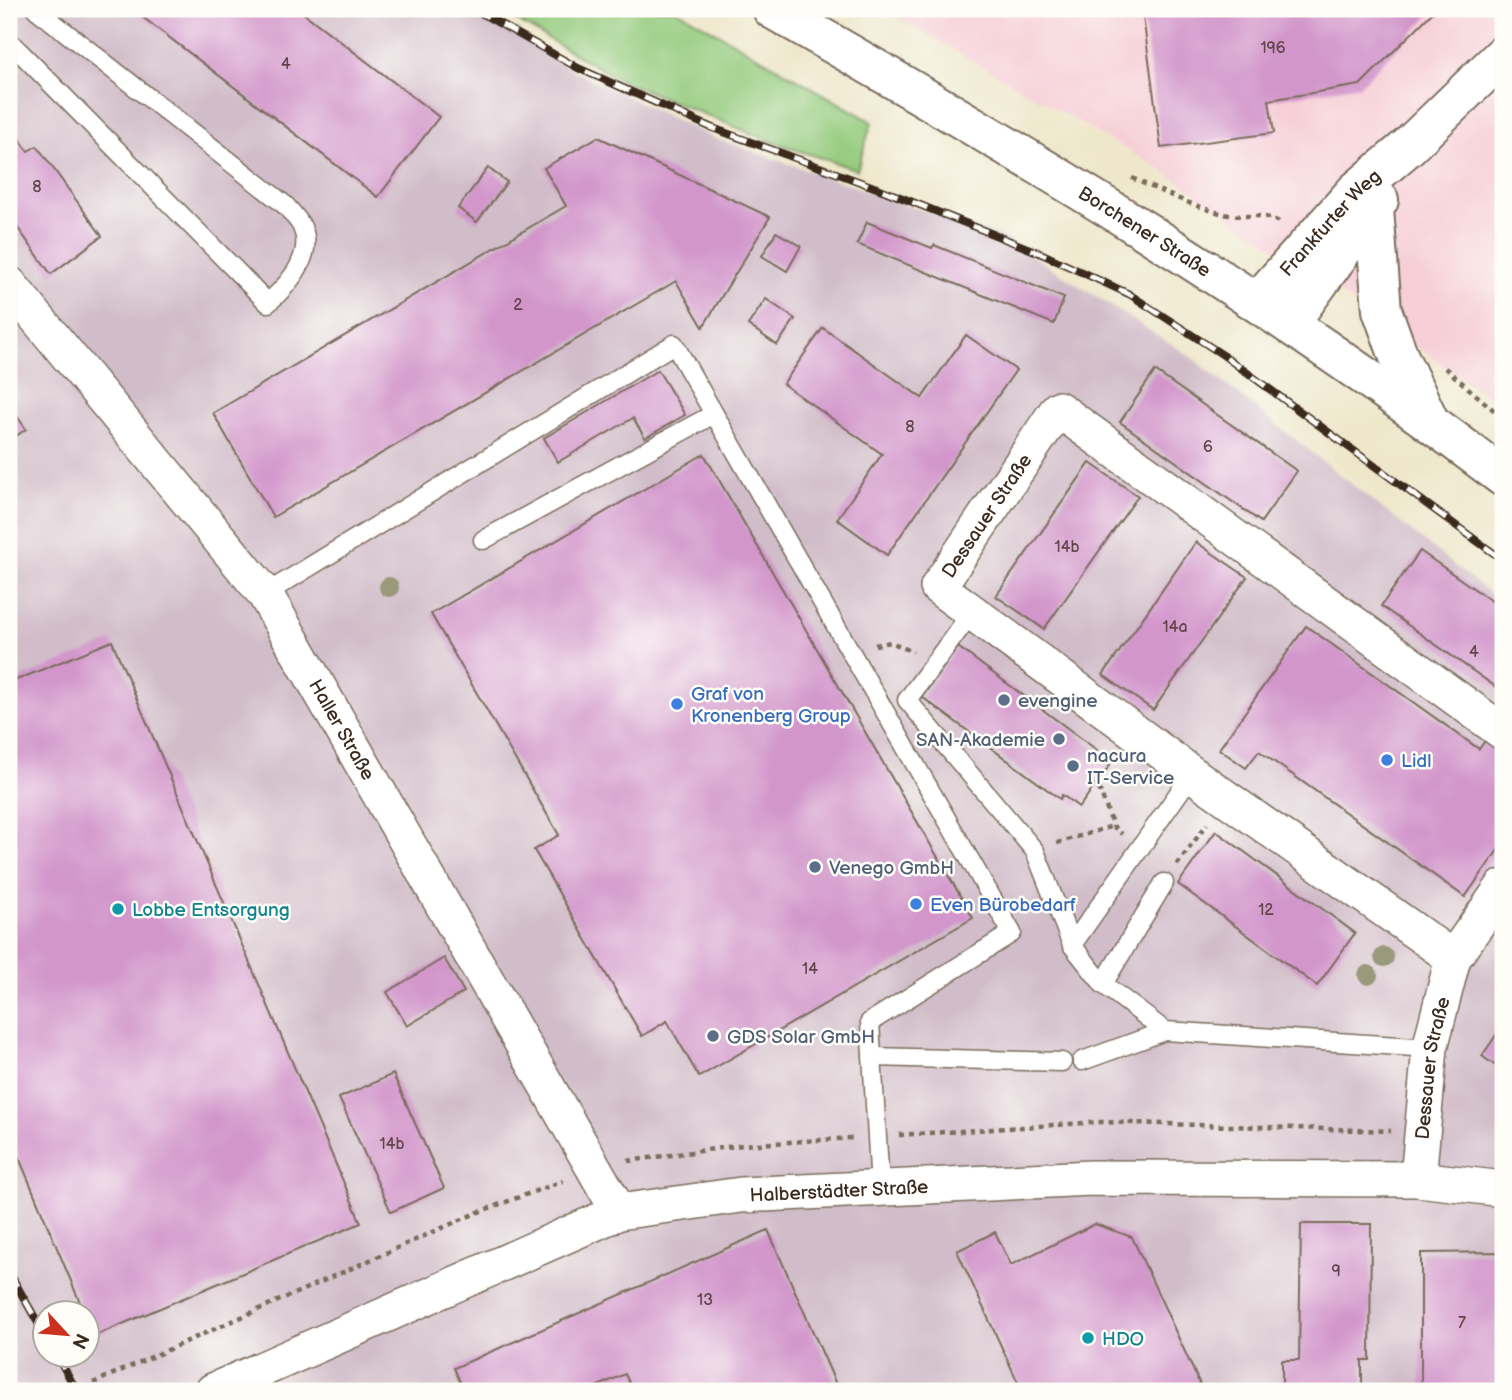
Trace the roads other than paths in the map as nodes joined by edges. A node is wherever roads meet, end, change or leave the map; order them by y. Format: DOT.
graph roads {
  1 [pos="36,9"];
  2 [pos="772,9"];
  3 [pos="9,41"];
  4 [pos="1503,55"];
  5 [pos="1409,146"];
  6 [pos="1374,209"];
  7 [pos="9,285"];
  8 [pos="1257,302"];
  9 [pos="1289,324"];
  10 [pos="714,414"];
  11 [pos="1430,421"];
  12 [pos="1503,477"];
  13 [pos="483,540"];
  14 [pos="265,593"];
  15 [pos="971,612"];
  16 [pos="1503,732"];
  17 [pos="1192,774"];
  18 [pos="1164,883"];
  19 [pos="1503,887"];
  20 [pos="1072,945"];
  21 [pos="1453,958"];
  22 [pos="1102,984"];
  23 [pos="1165,1031"];
  24 [pos="1430,1048"];
  25 [pos="872,1057"];
  26 [pos="1062,1062"];
  27 [pos="1082,1062"];
  28 [pos="1418,1179"];
  29 [pos="880,1187"];
  30 [pos="1503,1189"];
  31 [pos="619,1212"];
  32 [pos="213,1391"];
  1 -- 3 [label="lane"];
  2 -- 8 [label="main road, Borchener Straße"];
  4 -- 5 [label="main road, Frankfurter Weg"];
  5 -- 6 [label="main road, Frankfurter Weg"];
  5 -- 8 [label="main road, Frankfurter Weg"];
  6 -- 9 [label="main road, Frankfurter Weg"];
  6 -- 11 [label="main road"];
  7 -- 14 [label="street, Haller Straße"];
  8 -- 9 [label="main road, Borchener Straße"];
  9 -- 11 [label="main road, Borchener Straße"];
  10 -- 13 [label="lane"];
  10 -- 14 [label="lane"];
  10 -- 25 [label="lane"];
  11 -- 12 [label="main road, Borchener Straße"];
  14 -- 31 [label="street, Haller Straße"];
  15 -- 16 [label="street, Dessauer Straße"];
  15 -- 17 [label="street, Dessauer Straße"];
  15 -- 20 [label="lane"];
  17 -- 20 [label="lane"];
  17 -- 21 [label="street, Dessauer Straße"];
  18 -- 22 [label="lane"];
  19 -- 21 [label="street, Dessauer Straße"];
  20 -- 22 [label="lane"];
  21 -- 24 [label="street, Dessauer Straße"];
  22 -- 23 [label="lane"];
  23 -- 24 [label="lane"];
  23 -- 27 [label="lane"];
  24 -- 28 [label="street, Dessauer Straße"];
  25 -- 26 [label="lane"];
  25 -- 29 [label="lane"];
  28 -- 29 [label="street, Halberstädter Straße"];
  28 -- 30 [label="street, Halberstädter Straße"];
  29 -- 31 [label="street, Halberstädter Straße"];
  31 -- 32 [label="street, Halberstädter Straße"];
}
